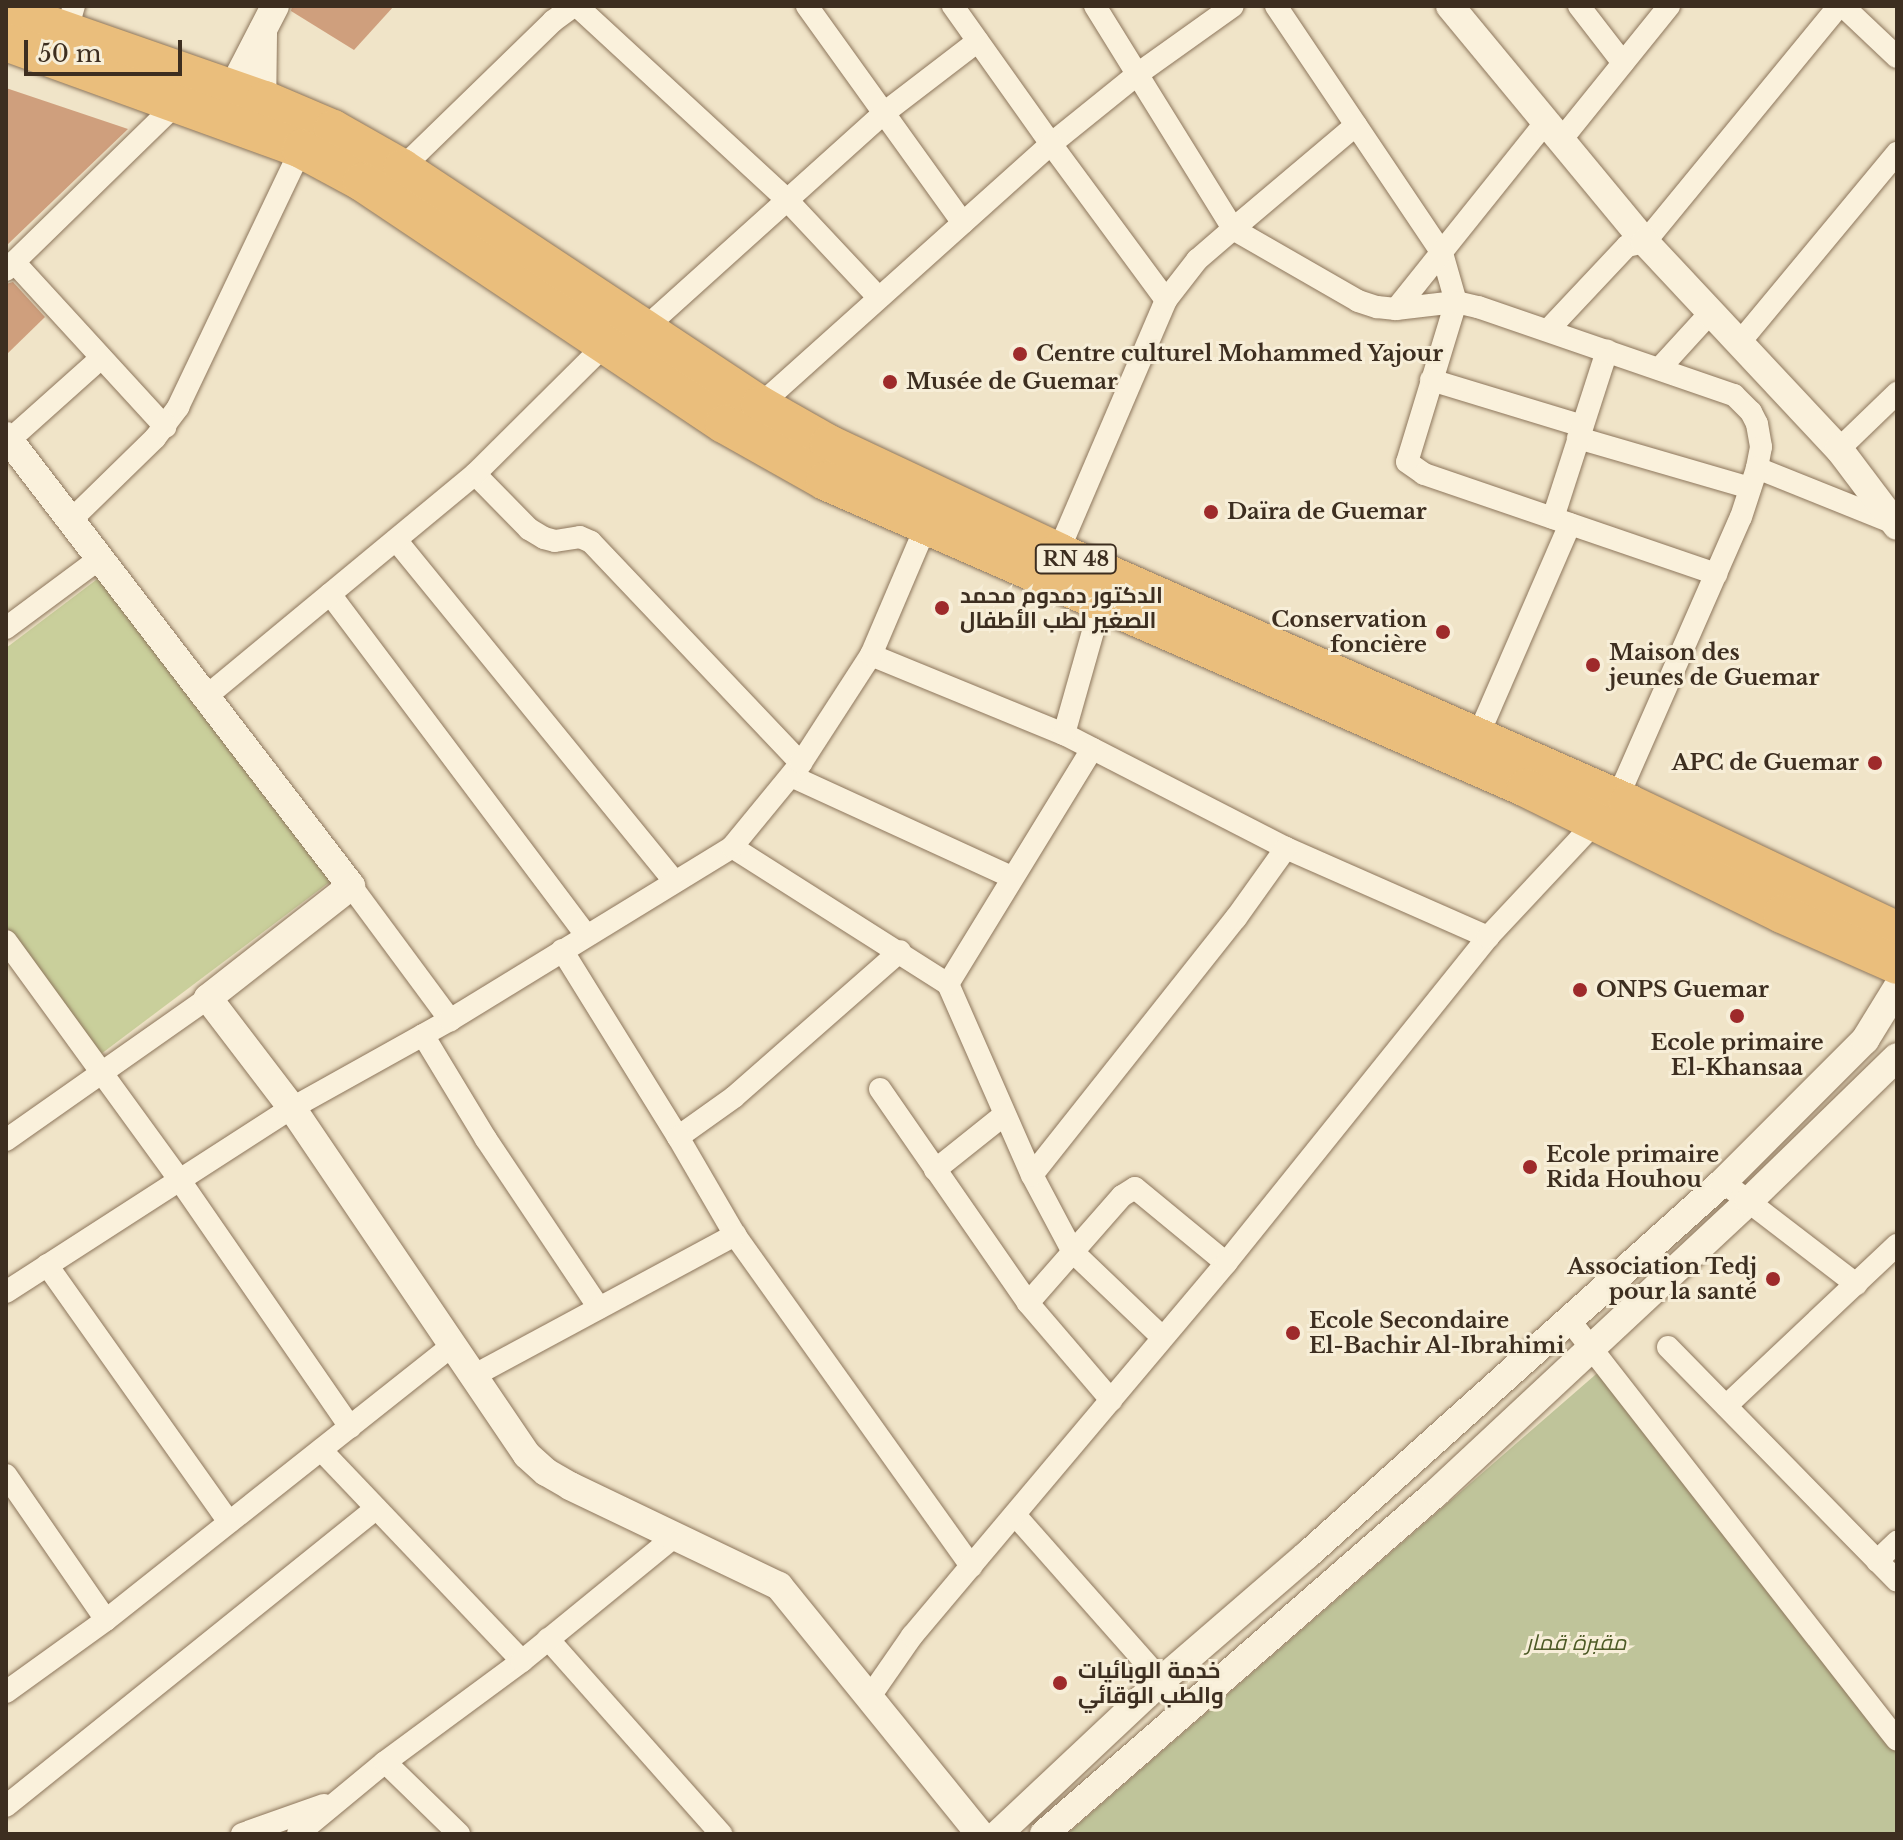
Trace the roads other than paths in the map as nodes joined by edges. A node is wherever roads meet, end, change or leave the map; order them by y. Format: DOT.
graph roads {
  1 [pos="576,6"];
  2 [pos="807,6"];
  3 [pos="953,6"];
  4 [pos="1095,6"];
  5 [pos="1233,6"];
  6 [pos="1276,6"];
  7 [pos="1450,6"];
  8 [pos="1579,6"];
  9 [pos="1669,6"];
  10 [pos="1841,6"];
  11 [pos="269,16"];
  12 [pos="70,18"];
  13 [pos="8,37"];
  14 [pos="978,41"];
  15 [pos="1897,57"];
  16 [pos="1623,63"];
  17 [pos="1139,73"];
  18 [pos="177,103"];
  19 [pos="244,110"];
  20 [pos="884,113"];
  21 [pos="1356,125"];
  22 [pos="1554,131"];
  23 [pos="1051,144"];
  24 [pos="301,149"];
  25 [pos="1897,153"];
  26 [pos="402,168"];
  27 [pos="787,200"];
  28 [pos="963,223"];
  29 [pos="1233,229"];
  30 [pos="1645,242"];
  31 [pos="1442,253"];
  32 [pos="10,266"];
  33 [pos="879,298"];
  34 [pos="1166,300"];
  35 [pos="1456,302"];
  36 [pos="1396,309"];
  37 [pos="1711,312"];
  38 [pos="644,329"];
  39 [pos="1548,330"];
  40 [pos="1740,342"];
  41 [pos="605,345"];
  42 [pos="1607,351"];
  43 [pos="101,358"];
  44 [pos="1659,369"];
  45 [pos="1431,380"];
  46 [pos="1897,393"];
  47 [pos="760,405"];
  48 [pos="165,427"];
  49 [pos="1580,432"];
  50 [pos="7,440"];
  51 [pos="1839,449"];
  52 [pos="475,474"];
  53 [pos="1754,478"];
  54 [pos="70,521"];
  55 [pos="1561,521"];
  56 [pos="927,524"];
  57 [pos="1896,525"];
  58 [pos="396,540"];
  59 [pos="1058,552"];
  60 [pos="99,559"];
  61 [pos="1716,574"];
  62 [pos="330,594"];
  63 [pos="1101,603"];
  64 [pos="1158,612"];
  65 [pos="6,628"];
  66 [pos="871,655"];
  67 [pos="208,695"];
  68 [pos="1064,734"];
  69 [pos="1477,738"];
  70 [pos="1092,749"];
  71 [pos="796,770"];
  72 [pos="1608,811"];
  73 [pos="732,847"];
  74 [pos="1286,848"];
  75 [pos="1012,877"];
  76 [pos="673,880"];
  77 [pos="351,886"];
  78 [pos="1897,931"];
  79 [pos="586,935"];
  80 [pos="1488,937"];
  81 [pos="7,944"];
  82 [pos="562,950"];
  83 [pos="900,951"];
  84 [pos="1897,965"];
  85 [pos="948,984"];
  86 [pos="1897,988"];
  87 [pos="208,998"];
  88 [pos="450,1020"];
  89 [pos="423,1035"];
  90 [pos="1851,1056"];
  91 [pos="1897,1057"];
  92 [pos="100,1071"];
  93 [pos="1875,1079"];
  94 [pos="880,1089"];
  95 [pos="292,1108"];
  96 [pos="1004,1115"];
  97 [pos="678,1137"];
  98 [pos="6,1140"];
  99 [pos="935,1170"];
  100 [pos="1032,1175"];
  101 [pos="181,1182"];
  102 [pos="1723,1182"];
  103 [pos="1749,1201"];
  104 [pos="735,1235"];
  105 [pos="1897,1245"];
  106 [pos="1073,1252"];
  107 [pos="1226,1263"];
  108 [pos="47,1265"];
  109 [pos="1856,1284"];
  110 [pos="6,1292"];
  111 [pos="1028,1303"];
  112 [pos="599,1308"];
  113 [pos="1570,1321"];
  114 [pos="1162,1337"];
  115 [pos="452,1346"];
  116 [pos="1668,1347"];
  117 [pos="1592,1348"];
  118 [pos="473,1376"];
  119 [pos="1111,1400"];
  120 [pos="1726,1406"];
  121 [pos="350,1427"];
  122 [pos="321,1450"];
  123 [pos="10,1488"];
  124 [pos="376,1508"];
  125 [pos="1015,1515"];
  126 [pos="229,1522"];
  127 [pos="673,1538"];
  128 [pos="1897,1542"];
  129 [pos="1307,1555"];
  130 [pos="1877,1561"];
  131 [pos="971,1566"];
  132 [pos="1897,1581"];
  133 [pos="1330,1583"];
  134 [pos="106,1620"];
  135 [pos="548,1639"];
  136 [pos="522,1661"];
  137 [pos="1162,1680"];
  138 [pos="6,1692"];
  139 [pos="871,1695"];
  140 [pos="1186,1708"];
  141 [pos="1897,1740"];
  142 [pos="385,1762"];
  143 [pos="340,1799"];
  144 [pos="6,1806"];
  145 [pos="242,1834"];
  146 [pos="298,1834"];
  147 [pos="459,1834"];
  148 [pos="721,1834"];
  149 [pos="980,1834"];
  150 [pos="998,1834"];
  151 [pos="1044,1834"];
  1 -- 26 [label="street"];
  1 -- 27 [label="street"];
  2 -- 20 [label="street"];
  3 -- 14 [label="street"];
  4 -- 17 [label="street"];
  5 -- 17 [label="street"];
  6 -- 21 [label="street"];
  7 -- 22 [label="street"];
  8 -- 16 [label="street"];
  9 -- 16 [label="street"];
  10 -- 15 [label="street"];
  10 -- 30 [label="street"];
  11 -- 19 [label="street"];
  12 -- 13 [label="highway, RN 48"];
  12 -- 19 [label="highway, RN 48"];
  13 -- 18 [label="highway, RN 48"];
  14 -- 20 [label="street"];
  14 -- 23 [label="street"];
  16 -- 22 [label="street"];
  17 -- 23 [label="street"];
  17 -- 29 [label="street"];
  18 -- 19 [label="highway, RN 48"];
  18 -- 32 [label="street"];
  19 -- 24 [label="highway, RN 48"];
  19 -- 26 [label="highway, RN 48"];
  20 -- 27 [label="street"];
  20 -- 28 [label="street"];
  21 -- 29 [label="street"];
  21 -- 31 [label="street"];
  22 -- 30 [label="street"];
  22 -- 31 [label="street"];
  23 -- 28 [label="street"];
  23 -- 34 [label="street"];
  24 -- 41 [label="highway, RN 48"];
  24 -- 48 [label="street"];
  25 -- 40 [label="street"];
  26 -- 38 [label="highway, RN 48"];
  27 -- 33 [label="street"];
  27 -- 38 [label="street"];
  28 -- 33 [label="street"];
  29 -- 34 [label="street"];
  29 -- 36 [label="street"];
  30 -- 37 [label="street"];
  30 -- 39 [label="street"];
  31 -- 35 [label="street"];
  31 -- 36 [label="street"];
  32 -- 43 [label="street"];
  33 -- 47 [label="street"];
  34 -- 59 [label="street"];
  35 -- 36 [label="street"];
  35 -- 39 [label="street"];
  35 -- 45 [label="street"];
  37 -- 40 [label="street"];
  37 -- 44 [label="street"];
  38 -- 47 [label="highway, RN 48"];
  39 -- 42 [label="street"];
  40 -- 51 [label="street"];
  41 -- 52 [label="street"];
  41 -- 56 [label="highway, RN 48"];
  42 -- 44 [label="street"];
  42 -- 49 [label="street"];
  43 -- 48 [label="street"];
  43 -- 50 [label="street"];
  44 -- 53 [label="street"];
  45 -- 49 [label="street"];
  45 -- 55 [label="street"];
  46 -- 51 [label="street"];
  47 -- 59 [label="highway, RN 48"];
  48 -- 54 [label="street"];
  49 -- 53 [label="street"];
  49 -- 55 [label="street"];
  50 -- 54 [label="street"];
  51 -- 57 [label="street"];
  52 -- 58 [label="street"];
  52 -- 71 [label="street"];
  53 -- 57 [label="street"];
  53 -- 61 [label="street"];
  54 -- 60 [label="street"];
  55 -- 61 [label="street"];
  55 -- 69 [label="street"];
  56 -- 63 [label="highway, RN 48"];
  56 -- 66 [label="street"];
  58 -- 62 [label="street"];
  58 -- 76 [label="street"];
  59 -- 64 [label="highway, RN 48"];
  60 -- 65 [label="street"];
  60 -- 67 [label="street"];
  61 -- 72 [label="street"];
  62 -- 67 [label="street"];
  62 -- 79 [label="street"];
  63 -- 64 [label="highway, RN 48"];
  63 -- 68 [label="street"];
  64 -- 69 [label="highway, RN 48"];
  64 -- 72 [label="highway, RN 48"];
  66 -- 68 [label="street"];
  66 -- 71 [label="street"];
  67 -- 77 [label="street"];
  68 -- 70 [label="street"];
  69 -- 72 [label="highway, RN 48"];
  70 -- 74 [label="street"];
  70 -- 75 [label="street"];
  71 -- 73 [label="street"];
  71 -- 75 [label="street"];
  72 -- 78 [label="highway, RN 48"];
  72 -- 80 [label="street"];
  72 -- 84 [label="highway, RN 48"];
  73 -- 76 [label="street"];
  73 -- 83 [label="street"];
  74 -- 80 [label="street"];
  74 -- 100 [label="street"];
  75 -- 85 [label="street"];
  76 -- 79 [label="street"];
  77 -- 87 [label="street"];
  77 -- 88 [label="street"];
  79 -- 82 [label="street"];
  80 -- 107 [label="street"];
  81 -- 92 [label="street"];
  82 -- 88 [label="street"];
  82 -- 97 [label="street"];
  83 -- 85 [label="street"];
  83 -- 97 [label="street"];
  85 -- 96 [label="street"];
  86 -- 90 [label="street"];
  87 -- 92 [label="street"];
  87 -- 95 [label="street"];
  88 -- 89 [label="street"];
  89 -- 95 [label="street"];
  89 -- 112 [label="street"];
  90 -- 93 [label="street"];
  90 -- 102 [label="street"];
  91 -- 93 [label="street"];
  92 -- 98 [label="street"];
  92 -- 101 [label="street"];
  93 -- 103 [label="street"];
  94 -- 99 [label="street"];
  95 -- 101 [label="street"];
  95 -- 115 [label="street"];
  96 -- 99 [label="street"];
  96 -- 100 [label="street"];
  97 -- 104 [label="street"];
  99 -- 111 [label="street"];
  100 -- 106 [label="street"];
  101 -- 108 [label="street"];
  101 -- 121 [label="street"];
  102 -- 103 [label="street"];
  102 -- 113 [label="street"];
  103 -- 109 [label="street"];
  103 -- 117 [label="street"];
  104 -- 112 [label="street"];
  104 -- 131 [label="street"];
  105 -- 109 [label="street"];
  106 -- 107 [label="street"];
  106 -- 111 [label="street"];
  106 -- 114 [label="street"];
  107 -- 114 [label="street"];
  108 -- 110 [label="street"];
  108 -- 126 [label="street"];
  109 -- 120 [label="street"];
  111 -- 119 [label="street"];
  112 -- 118 [label="street"];
  113 -- 117 [label="street"];
  113 -- 129 [label="street"];
  114 -- 119 [label="street"];
  115 -- 118 [label="street"];
  115 -- 121 [label="street"];
  116 -- 120 [label="street"];
  117 -- 133 [label="street"];
  117 -- 141 [label="street"];
  118 -- 127 [label="street"];
  119 -- 125 [label="street"];
  120 -- 130 [label="street"];
  121 -- 122 [label="street"];
  122 -- 124 [label="street"];
  122 -- 126 [label="street"];
  123 -- 134 [label="street"];
  124 -- 136 [label="street"];
  124 -- 144 [label="street"];
  125 -- 131 [label="street"];
  125 -- 137 [label="street"];
  126 -- 134 [label="street"];
  127 -- 135 [label="street"];
  127 -- 139 [label="street"];
  128 -- 130 [label="street"];
  129 -- 133 [label="street"];
  129 -- 137 [label="street"];
  130 -- 132 [label="street"];
  131 -- 139 [label="street"];
  133 -- 140 [label="street"];
  134 -- 138 [label="street"];
  135 -- 136 [label="street"];
  135 -- 148 [label="street"];
  136 -- 142 [label="street"];
  137 -- 140 [label="street"];
  137 -- 150 [label="street"];
  139 -- 149 [label="street"];
  140 -- 151 [label="street"];
  142 -- 143 [label="street"];
  142 -- 147 [label="street"];
  143 -- 145 [label="street"];
  143 -- 146 [label="street"];
}
